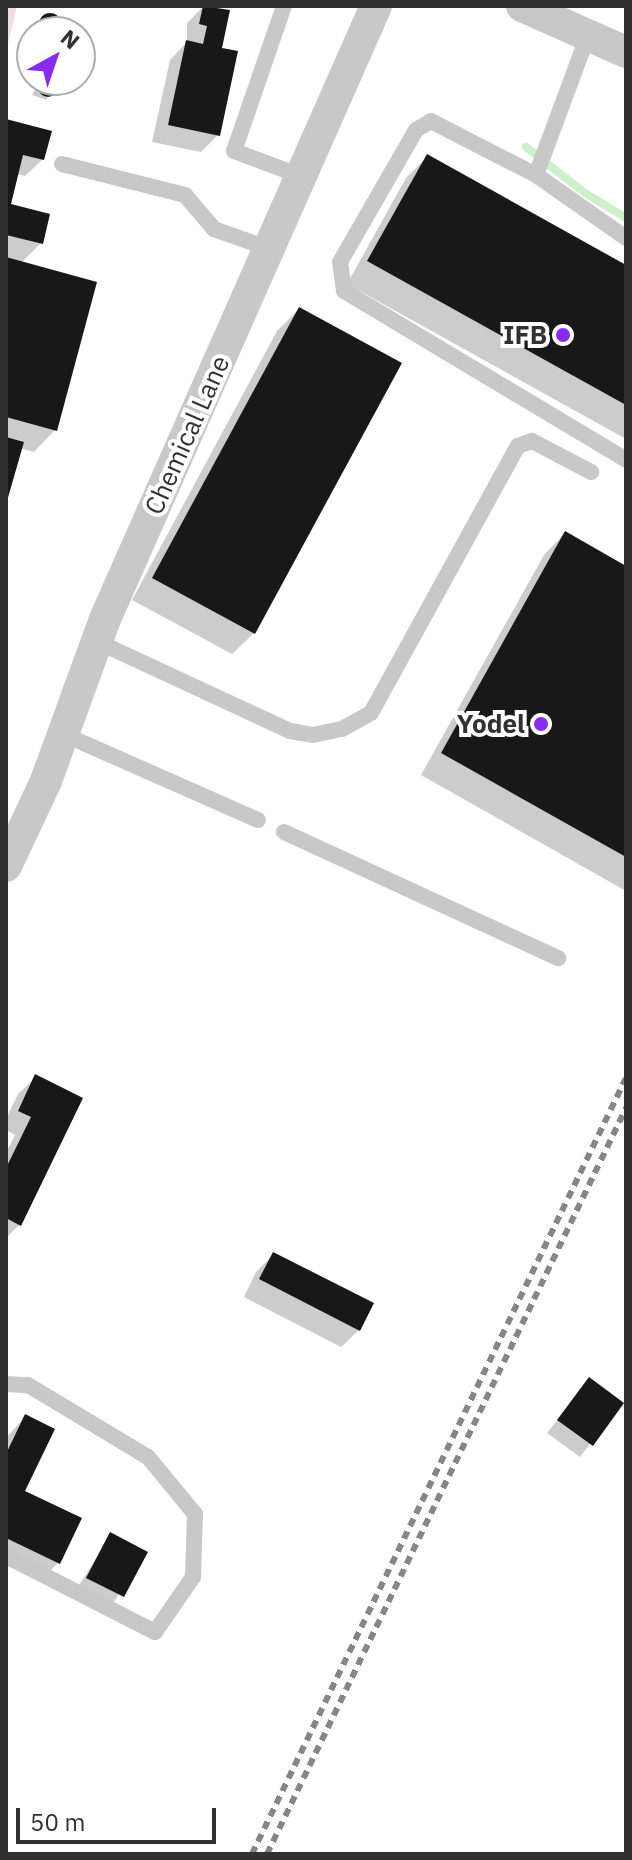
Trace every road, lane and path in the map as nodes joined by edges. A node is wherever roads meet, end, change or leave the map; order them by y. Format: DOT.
graph roads {
  1 [pos="284,6"];
  2 [pos="376,6"];
  3 [pos="522,6"];
  4 [pos="588,35"];
  5 [pos="626,52"];
  6 [pos="62,164"];
  7 [pos="536,175"];
  8 [pos="301,176"];
  9 [pos="626,238"];
  10 [pos="270,249"];
  11 [pos="626,460"];
  12 [pos="591,472"];
  13 [pos="96,641"];
  14 [pos="63,734"];
  15 [pos="258,820"];
  16 [pos="284,832"];
  17 [pos="6,866"];
  18 [pos="558,958"];
  19 [pos="6,1384"];
  20 [pos="6,1556"];
  1 -- 8 [label="lane"];
  2 -- 8 [label="street, Chemical Lane"];
  3 -- 4 [label="street"];
  4 -- 5 [label="street"];
  4 -- 7 [label="lane"];
  6 -- 10 [label="lane"];
  7 -- 9 [label="lane"];
  7 -- 11 [label="lane"];
  8 -- 10 [label="street, Chemical Lane"];
  10 -- 13 [label="street, Chemical Lane"];
  12 -- 13 [label="lane"];
  13 -- 14 [label="street, Chemical Lane"];
  14 -- 15 [label="lane"];
  14 -- 17 [label="street, Chemical Lane"];
  16 -- 18 [label="lane"];
  19 -- 20 [label="lane"];
}
